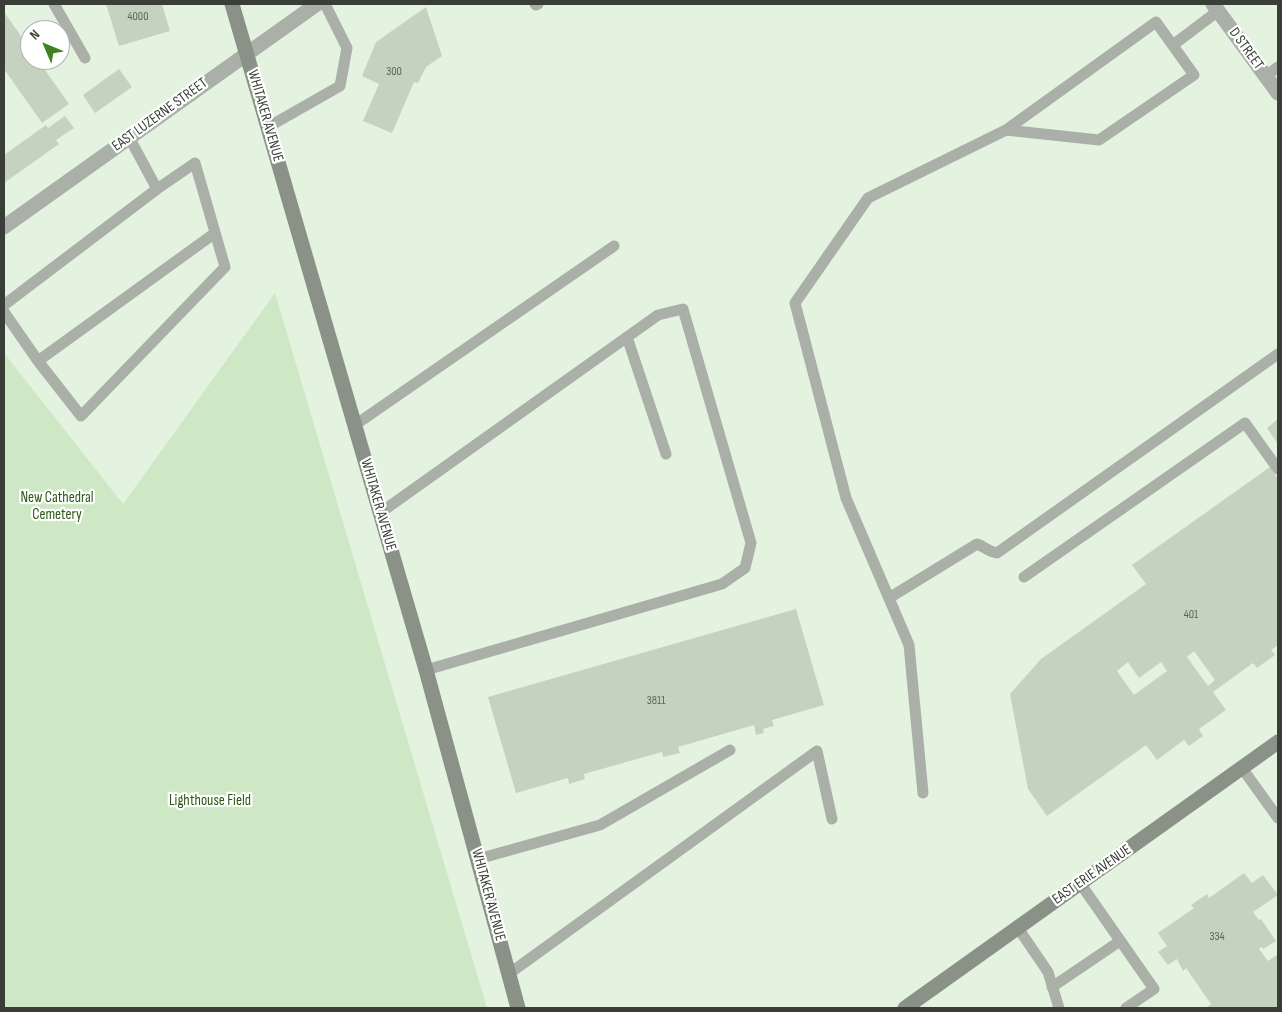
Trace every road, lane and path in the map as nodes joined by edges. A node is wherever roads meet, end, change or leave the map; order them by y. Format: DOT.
graph roads {
  1 [pos="54,4"];
  2 [pos="232,4"];
  3 [pos="317,4"];
  4 [pos="324,4"];
  5 [pos="1216,7"];
  6 [pos="1173,46"];
  7 [pos="246,53"];
  8 [pos="85,58"];
  9 [pos="1278,67"];
  10 [pos="1266,76"];
  11 [pos="1278,93"];
  12 [pos="268,127"];
  13 [pos="1006,130"];
  14 [pos="129,137"];
  15 [pos="157,189"];
  16 [pos="4,226"];
  17 [pos="215,232"];
  18 [pos="614,246"];
  19 [pos="4,304"];
  20 [pos="4,312"];
  21 [pos="627,337"];
  22 [pos="1278,354"];
  23 [pos="38,361"];
  24 [pos="355,425"];
  25 [pos="666,454"];
  26 [pos="1278,469"];
  27 [pos="380,513"];
  28 [pos="1024,577"];
  29 [pos="889,598"];
  30 [pos="426,670"];
  31 [pos="1278,742"];
  32 [pos="730,750"];
  33 [pos="1242,768"];
  34 [pos="923,793"];
  35 [pos="1278,818"];
  36 [pos="832,819"];
  37 [pos="478,859"];
  38 [pos="1080,883"];
  39 [pos="1018,928"];
  40 [pos="1120,941"];
  41 [pos="510,973"];
  42 [pos="1052,986"];
  43 [pos="518,1008"];
  44 [pos="905,1008"];
  45 [pos="1059,1008"];
  46 [pos="1126,1008"];
  1 -- 8 [label="lane"];
  2 -- 7 [label="main road, WHITAKER AVENUE"];
  3 -- 7 [label="street, EAST LUZERNE STREET"];
  4 -- 12 [label="lane"];
  5 -- 6 [label="lane"];
  5 -- 10 [label="street, D STREET"];
  6 -- 13 [label="lane"];
  6 -- 13 [label="lane"];
  7 -- 12 [label="main road, WHITAKER AVENUE"];
  7 -- 14 [label="street, EAST LUZERNE STREET"];
  9 -- 10 [label="lane"];
  10 -- 11 [label="street, D STREET"];
  12 -- 24 [label="main road, WHITAKER AVENUE"];
  13 -- 29 [label="lane"];
  14 -- 15 [label="lane"];
  14 -- 16 [label="street, EAST LUZERNE STREET"];
  15 -- 17 [label="lane"];
  15 -- 19 [label="lane"];
  17 -- 23 [label="lane"];
  17 -- 23 [label="lane"];
  18 -- 24 [label="lane"];
  20 -- 23 [label="lane"];
  21 -- 25 [label="lane"];
  21 -- 27 [label="lane"];
  21 -- 30 [label="lane"];
  22 -- 29 [label="lane"];
  24 -- 27 [label="main road, WHITAKER AVENUE"];
  26 -- 28 [label="lane"];
  27 -- 30 [label="main road, WHITAKER AVENUE"];
  29 -- 34 [label="lane"];
  30 -- 37 [label="main road, WHITAKER AVENUE"];
  31 -- 33 [label="main road, EAST ERIE AVENUE"];
  32 -- 37 [label="lane"];
  33 -- 35 [label="lane"];
  33 -- 38 [label="main road, EAST ERIE AVENUE"];
  36 -- 41 [label="lane"];
  37 -- 41 [label="main road, WHITAKER AVENUE"];
  38 -- 39 [label="main road, EAST ERIE AVENUE"];
  38 -- 40 [label="lane"];
  39 -- 42 [label="lane"];
  39 -- 44 [label="main road, EAST ERIE AVENUE"];
  40 -- 42 [label="lane"];
  40 -- 46 [label="lane"];
  41 -- 43 [label="main road, WHITAKER AVENUE"];
  42 -- 45 [label="lane"];
}
